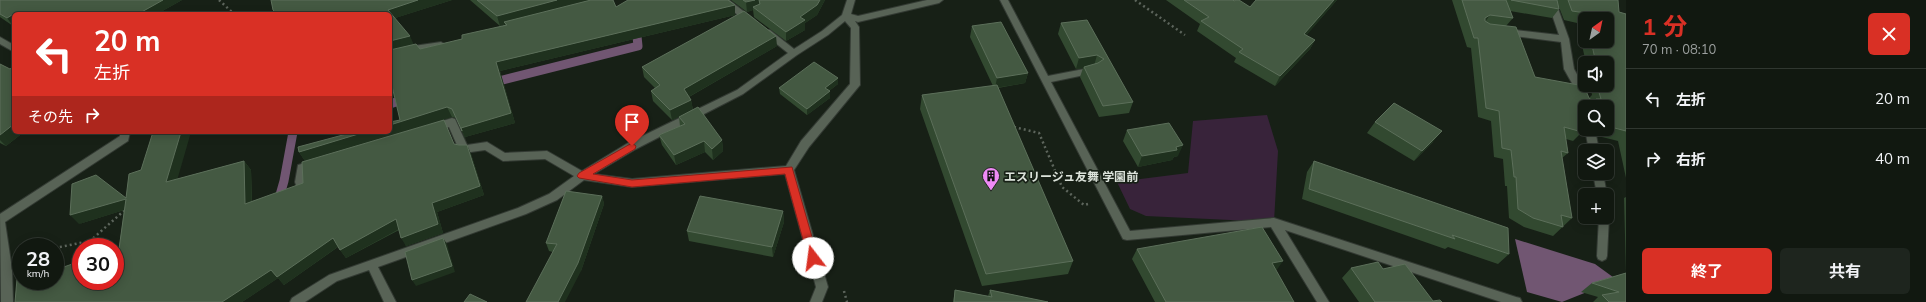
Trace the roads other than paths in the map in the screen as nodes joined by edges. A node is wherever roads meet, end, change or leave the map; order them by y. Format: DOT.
graph roads {
  1 [pos="723,0"];
  2 [pos="851,0"];
  3 [pos="939,0"];
  4 [pos="1004,0"];
  5 [pos="1551,0"];
  6 [pos="846,16"];
  7 [pos="1498,31"];
  8 [pos="1565,39"];
  9 [pos="0,40"];
  10 [pos="454,43"];
  11 [pos="12,48"];
  12 [pos="794,53"];
  13 [pos="392,55"];
  14 [pos="1094,70"];
  15 [pos="1045,80"];
  16 [pos="1583,100"];
  17 [pos="422,131"];
  18 [pos="125,134"];
  19 [pos="324,161"];
  20 [pos="789,170"];
  21 [pos="582,176"];
  22 [pos="300,182"];
  23 [pos="0,221"];
  24 [pos="1274,222"];
  25 [pos="1604,224"];
  26 [pos="1602,256"];
  27 [pos="372,265"];
  28 [pos="3,271"];
  29 [pos="7,302"];
  30 [pos="296,302"];
  31 [pos="390,302"];
  32 [pos="816,302"];
  33 [pos="1323,302"];
  34 [pos="1516,302"];
  1 -- 12 [label="street"];
  2 -- 6 [label="street"];
  3 -- 6 [label="street"];
  4 -- 15 [label="street"];
  5 -- 8 [label="street"];
  6 -- 12 [label="street"];
  6 -- 20 [label="street"];
  7 -- 8 [label="street"];
  8 -- 16 [label="street"];
  9 -- 11 [label="street"];
  10 -- 13 [label="street"];
  12 -- 21 [label="street"];
  14 -- 15 [label="street"];
  15 -- 24 [label="street"];
  17 -- 21 [label="street"];
  18 -- 23 [label="street"];
  19 -- 22 [label="street"];
  20 -- 21 [label="street"];
  20 -- 32 [label="street"];
  21 -- 27 [label="street"];
  23 -- 28 [label="street"];
  24 -- 33 [label="street"];
  24 -- 34 [label="street"];
  25 -- 26 [label="street"];
  27 -- 30 [label="street"];
  27 -- 31 [label="street"];
  28 -- 29 [label="street"];
}
